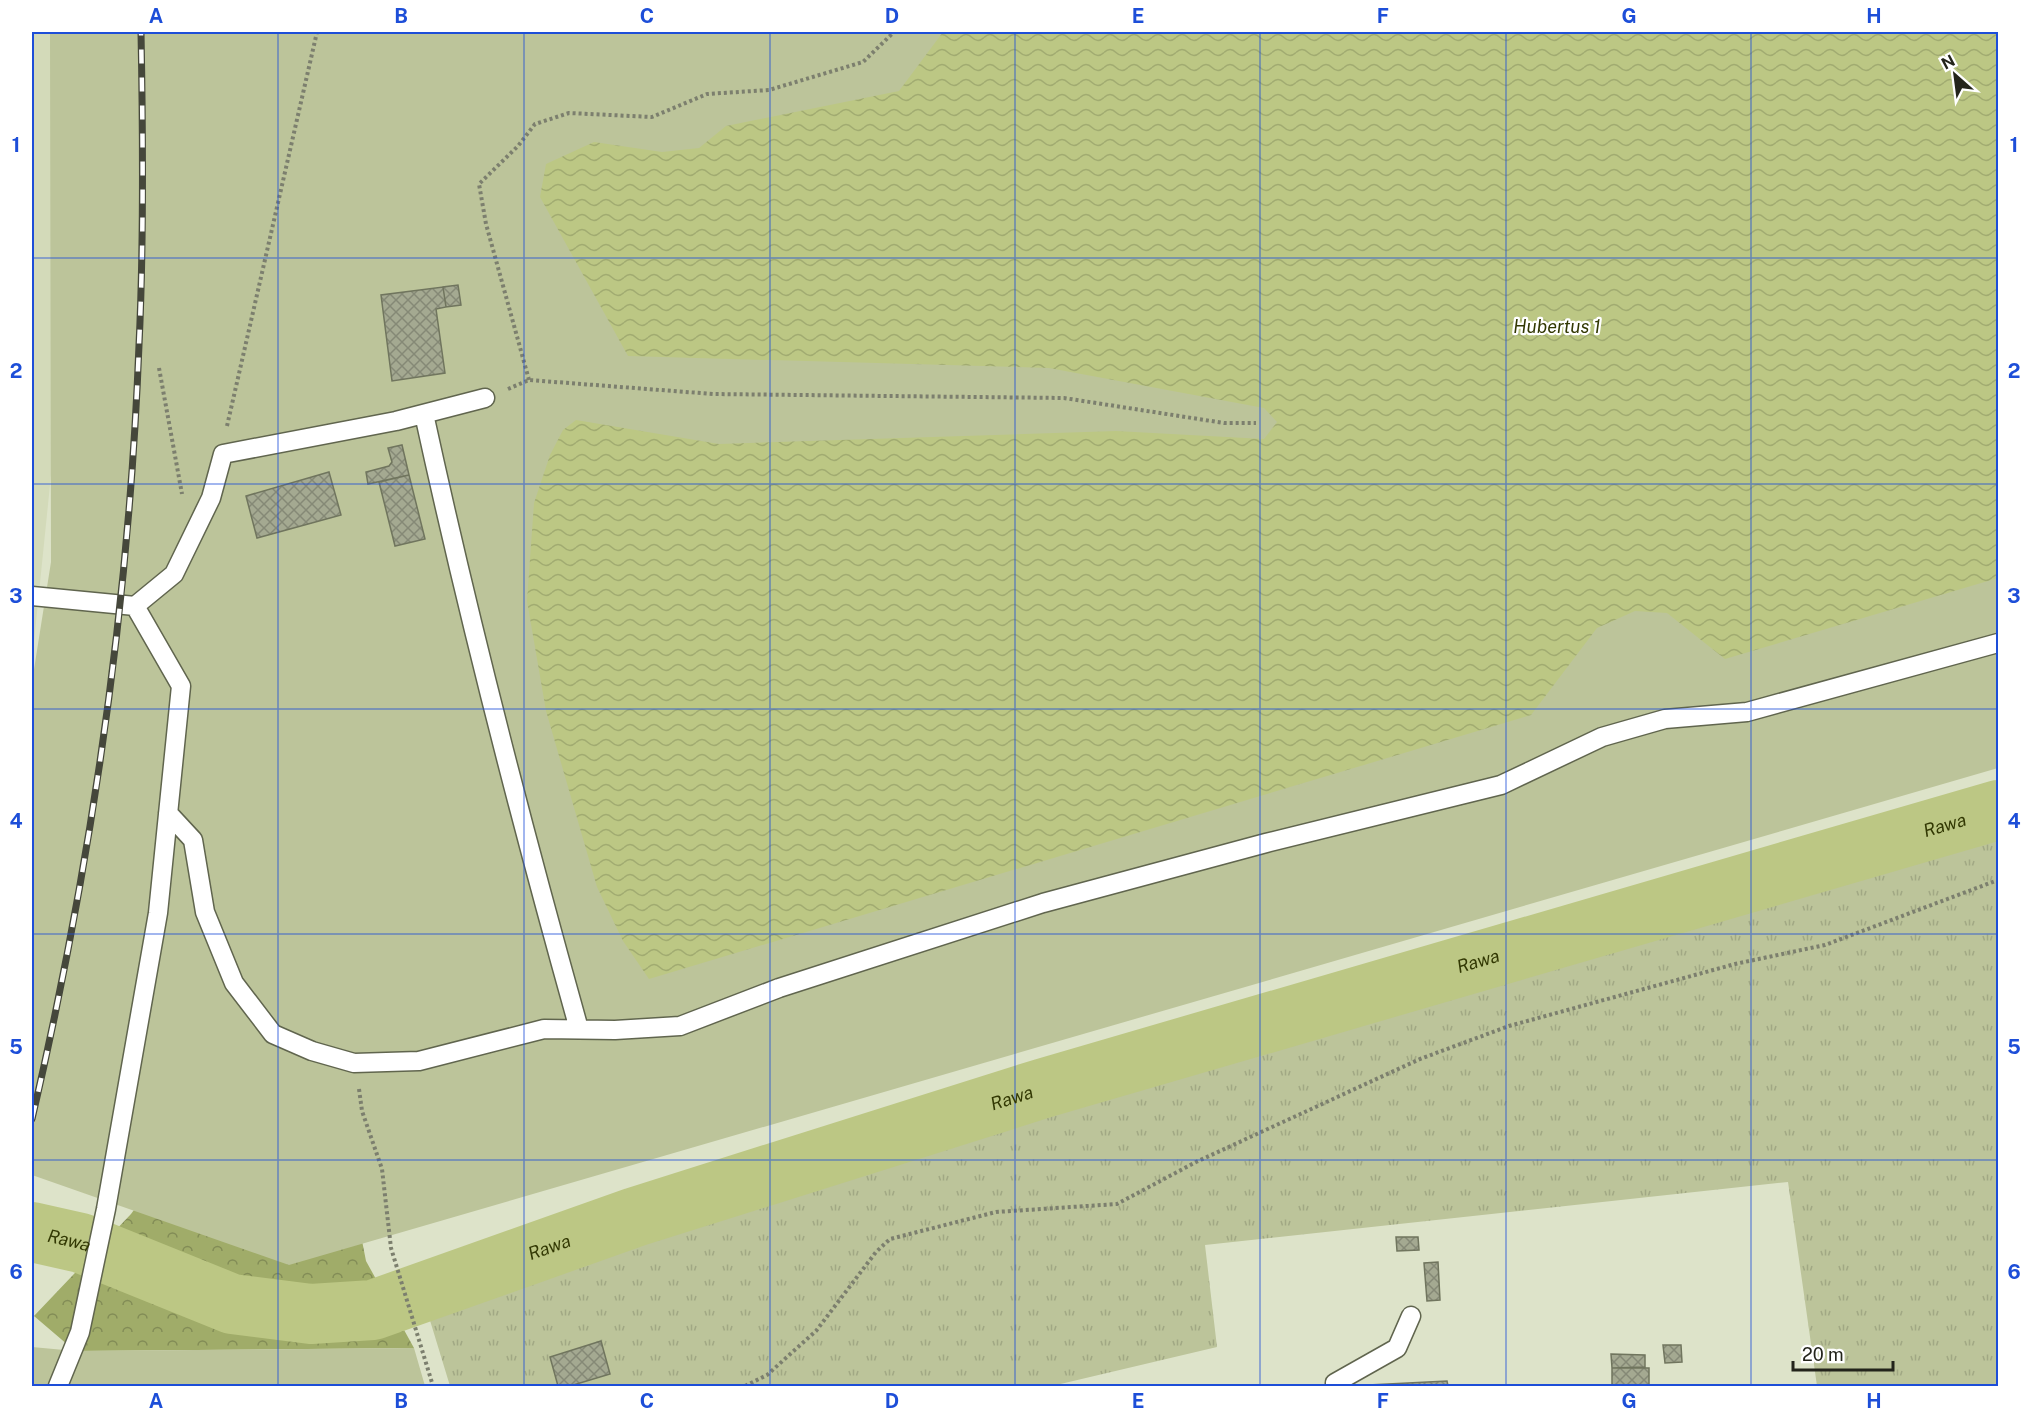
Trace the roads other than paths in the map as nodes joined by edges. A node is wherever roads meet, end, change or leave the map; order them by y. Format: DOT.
graph roads {
  1 [pos="485,398"];
  2 [pos="424,414"];
  3 [pos="32,596"];
  4 [pos="135,606"];
  5 [pos="1998,643"];
  6 [pos="168,813"];
  7 [pos="579,1029"];
  8 [pos="1411,1316"];
  9 [pos="58,1386"];
  10 [pos="1335,1386"];
  1 -- 2 [label="lane"];
  2 -- 4 [label="lane"];
  2 -- 7 [label="lane"];
  3 -- 4 [label="lane"];
  4 -- 6 [label="lane"];
  5 -- 7 [label="lane"];
  6 -- 7 [label="lane"];
  6 -- 9 [label="lane"];
  8 -- 10 [label="lane"];
}
